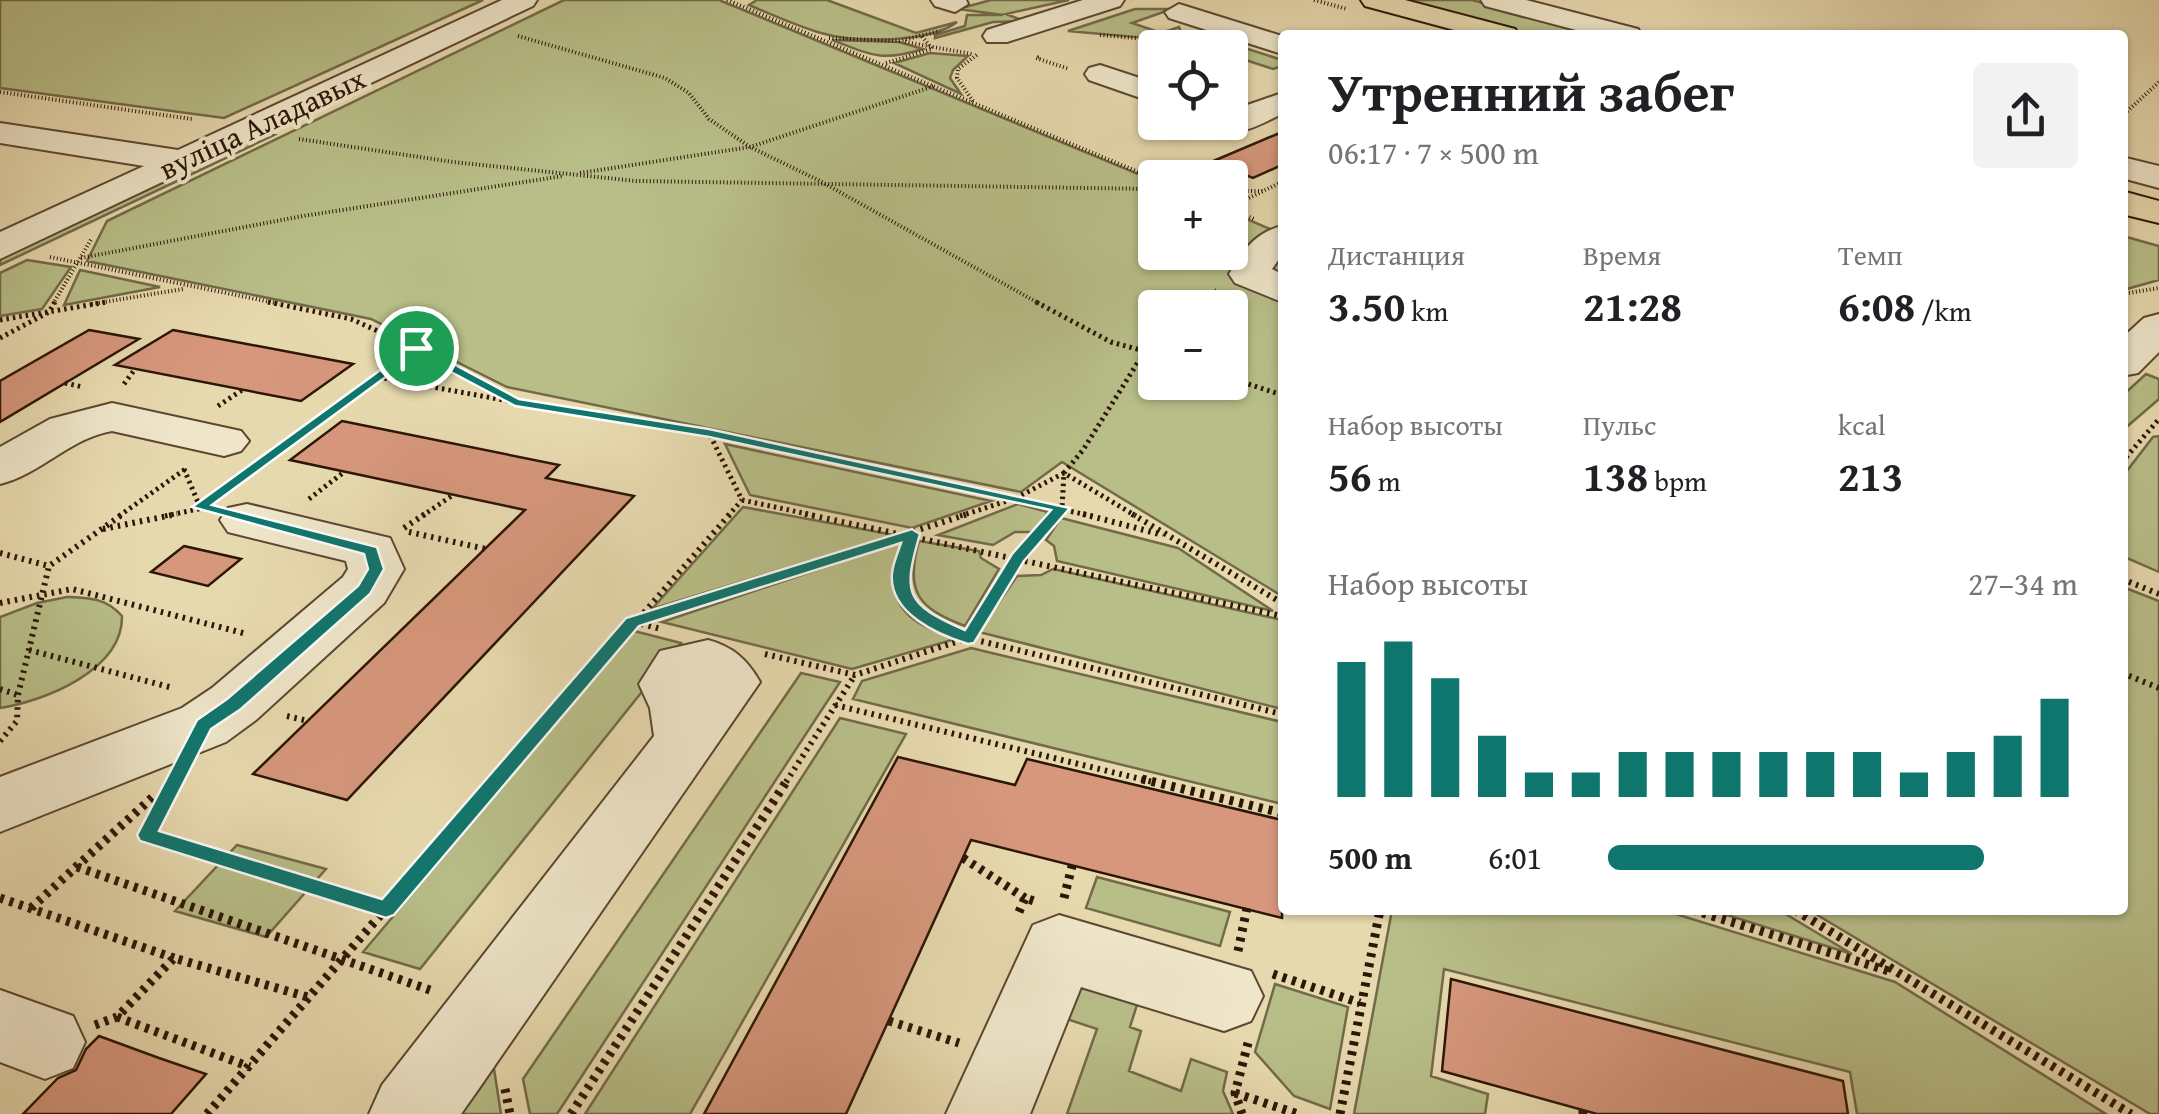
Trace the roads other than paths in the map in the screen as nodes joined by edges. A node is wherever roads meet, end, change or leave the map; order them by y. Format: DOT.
graph roads {
  1 [pos="524,0"];
  2 [pos="1111,0"];
  3 [pos="1374,0"];
  4 [pos="1494,0"];
  5 [pos="1179,12"];
  6 [pos="1485,30"];
  7 [pos="1609,30"];
  8 [pos="1278,44"];
  9 [pos="987,45"];
  10 [pos="1100,74"];
  11 [pos="1138,88"];
  12 [pos="1278,106"];
  13 [pos="1248,118"];
  14 [pos="0,133"];
  15 [pos="182,160"];
  16 [pos="2128,169"];
  17 [pos="2159,177"];
  18 [pos="2128,204"];
  19 [pos="2159,212"];
  20 [pos="1278,241"];
  21 [pos="0,247"];
  22 [pos="1278,288"];
  23 [pos="2159,327"];
  24 [pos="2128,357"];
  25 [pos="0,469"];
  26 [pos="687,741"];
  27 [pos="0,804"];
  28 [pos="1233,966"];
  29 [pos="411,1114"];
  30 [pos="988,1114"];
  1 -- 15 [label="street, вуліца Аладавых"];
  2 -- 9 [label="street"];
  3 -- 6 [label="main road"];
  4 -- 7 [label="street"];
  5 -- 8 [label="street"];
  10 -- 11 [label="street"];
  12 -- 13 [label="street"];
  14 -- 15 [label="street"];
  15 -- 21 [label="street, вуліца Аладавых"];
  16 -- 17 [label="street"];
  18 -- 19 [label="main road"];
  20 -- 22 [label="street"];
  23 -- 24 [label="street"];
  25 -- 27 [label="street"];
  26 -- 29 [label="street"];
  28 -- 30 [label="street"];
}
